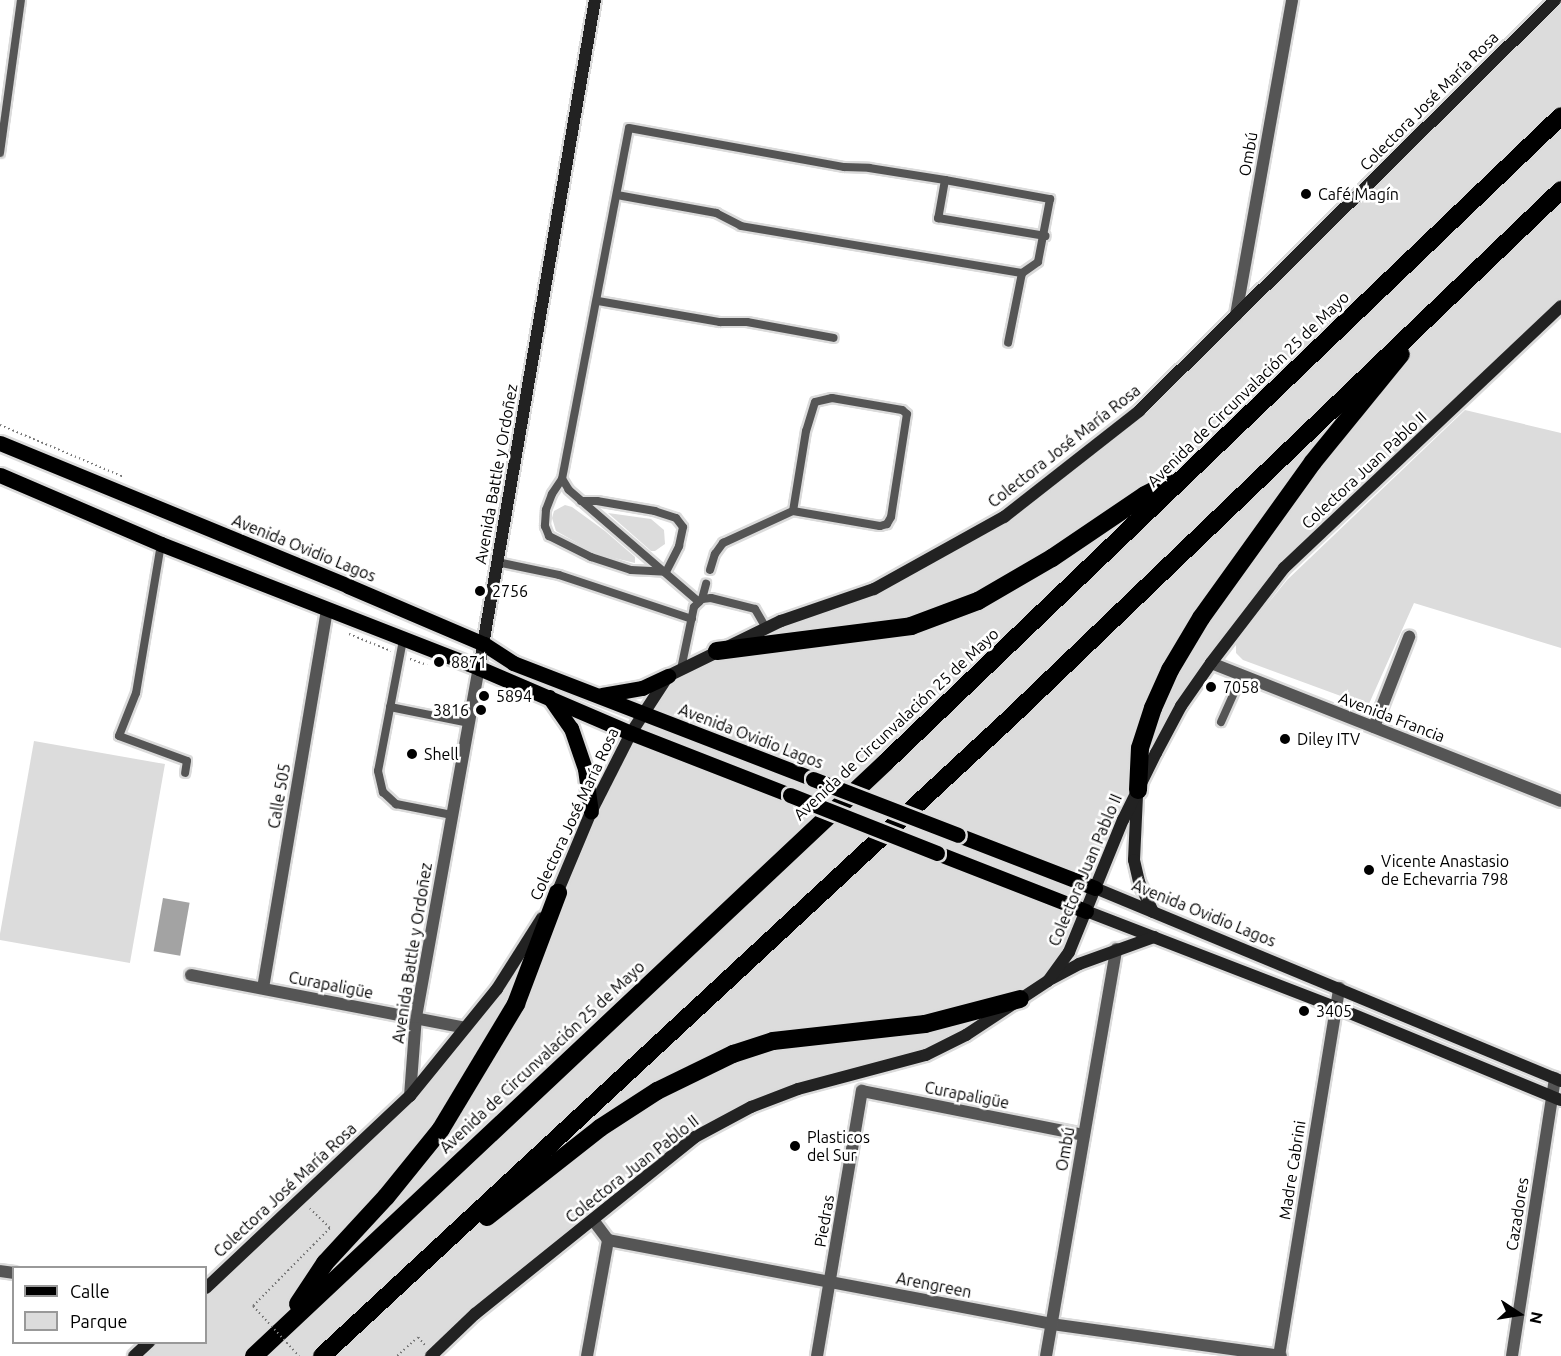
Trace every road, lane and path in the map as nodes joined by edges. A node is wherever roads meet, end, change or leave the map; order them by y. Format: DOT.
graph roads {
  1 [pos="21,0"];
  2 [pos="595,0"];
  3 [pos="1292,0"];
  4 [pos="1555,0"];
  5 [pos="1561,116"];
  6 [pos="0,153"];
  7 [pos="945,180"];
  8 [pos="1561,190"];
  9 [pos="617,195"];
  10 [pos="1045,236"];
  11 [pos="1022,273"];
  12 [pos="598,301"];
  13 [pos="1561,306"];
  14 [pos="1437,307"];
  15 [pos="1236,315"];
  16 [pos="834,338"];
  17 [pos="1008,344"];
  18 [pos="0,443"];
  19 [pos="1187,474"];
  20 [pos="0,476"];
  21 [pos="562,479"];
  22 [pos="581,501"];
  23 [pos="793,511"];
  24 [pos="161,544"];
  25 [pos="498,562"];
  26 [pos="710,570"];
  27 [pos="666,572"];
  28 [pos="706,584"];
  29 [pos="700,601"];
  30 [pos="327,610"];
  31 [pos="692,620"];
  32 [pos="766,628"];
  33 [pos="1409,637"];
  34 [pos="402,640"];
  35 [pos="484,644"];
  36 [pos="717,651"];
  37 [pos="1211,663"];
  38 [pos="479,668"];
  39 [pos="674,673"];
  40 [pos="1242,675"];
  41 [pos="596,695"];
  42 [pos="549,697"];
  43 [pos="390,707"];
  44 [pos="642,713"];
  45 [pos="1221,722"];
  46 [pos="469,723"];
  47 [pos="1374,727"];
  48 [pos="631,733"];
  49 [pos="185,773"];
  50 [pos="1138,790"];
  51 [pos="1561,801"];
  52 [pos="591,812"];
  53 [pos="452,815"];
  54 [pos="1095,888"];
  55 [pos="558,893"];
  56 [pos="1086,911"];
  57 [pos="1153,912"];
  58 [pos="1154,937"];
  59 [pos="1116,949"];
  60 [pos="191,975"];
  61 [pos="1048,981"];
  62 [pos="263,988"];
  63 [pos="1339,988"];
  64 [pos="1020,999"];
  65 [pos="1335,1007"];
  66 [pos="416,1017"];
  67 [pos="465,1028"];
  68 [pos="853,1074"];
  69 [pos="1558,1079"];
  70 [pos="862,1091"];
  71 [pos="410,1096"];
  72 [pos="1557,1098"];
  73 [pos="1084,1135"];
  74 [pos="298,1198"];
  75 [pos="593,1220"];
  76 [pos="608,1240"];
  77 [pos="830,1282"];
  78 [pos="400,1283"];
  79 [pos="207,1287"];
  80 [pos="1051,1324"];
  81 [pos="281,1330"];
  82 [pos="418,1337"];
  83 [pos="147,1344"];
  84 [pos="134,1356"];
  85 [pos="254,1356"];
  86 [pos="299,1356"];
  87 [pos="322,1356"];
  88 [pos="397,1356"];
  89 [pos="431,1356"];
  90 [pos="587,1356"];
  91 [pos="817,1356"];
  92 [pos="1046,1356"];
  93 [pos="1280,1356"];
  94 [pos="1512,1356"];
  1 -- 6 [label="lane"];
  2 -- 25 [label="main road, Avenida Battle y Ordoñez"];
  3 -- 15 [label="street, Ombú"];
  4 -- 15 [label="main road, Colectora José María Rosa"];
  5 -- 19 [label="highway, Avenida de Circunvalación 25 de Mayo"];
  7 -- 9 [label="lane"];
  7 -- 10 [label="lane"];
  7 -- 10 [label="lane"];
  8 -- 14 [label="highway"];
  9 -- 11 [label="lane"];
  9 -- 12 [label="lane"];
  10 -- 11 [label="lane"];
  11 -- 17 [label="lane"];
  12 -- 16 [label="lane"];
  12 -- 21 [label="lane"];
  13 -- 37 [label="main road, Colectora Juan Pablo II"];
  14 -- 50 [label="highway"];
  14 -- 78 [label="highway"];
  15 -- 32 [label="main road, Colectora José María Rosa"];
  18 -- 35 [label="main road, Avenida Ovidio Lagos"];
  19 -- 36 [label="highway"];
  19 -- 81 [label="highway, Avenida de Circunvalación 25 de Mayo"];
  20 -- 24 [label="main road"];
  21 -- 22 [label="lane"];
  21 -- 27 [label="lane"];
  22 -- 27 [label="lane"];
  22 -- 27 [label="lane"];
  23 -- 23 [label="lane"];
  23 -- 26 [label="lane"];
  24 -- 30 [label="main road"];
  24 -- 49 [label="lane"];
  25 -- 31 [label="lane"];
  25 -- 35 [label="main road, Avenida Battle y Ordoñez"];
  27 -- 29 [label="lane"];
  28 -- 29 [label="lane"];
  29 -- 31 [label="lane"];
  29 -- 32 [label="lane"];
  30 -- 34 [label="main road"];
  30 -- 62 [label="street, Calle 505"];
  31 -- 39 [label="lane"];
  32 -- 36 [label="main road, Colectora José María Rosa"];
  33 -- 47 [label="street"];
  34 -- 38 [label="main road"];
  34 -- 43 [label="lane"];
  35 -- 38 [label="main road, Avenida Battle y Ordoñez"];
  35 -- 41 [label="main road, Avenida Ovidio Lagos"];
  36 -- 39 [label="main road, Colectora José María Rosa"];
  37 -- 40 [label="street, Avenida Francia"];
  37 -- 50 [label="main road, Colectora Juan Pablo II"];
  38 -- 42 [label="main road"];
  38 -- 46 [label="street, Avenida Battle y Ordoñez"];
  39 -- 41 [label="main road"];
  39 -- 44 [label="main road, Colectora José María Rosa"];
  40 -- 45 [label="lane"];
  40 -- 47 [label="street, Avenida Francia"];
  41 -- 44 [label="main road, Avenida Ovidio Lagos"];
  42 -- 48 [label="main road"];
  42 -- 52 [label="main road"];
  43 -- 46 [label="lane"];
  43 -- 53 [label="lane"];
  44 -- 48 [label="main road, Colectora José María Rosa"];
  44 -- 54 [label="main road, Avenida Ovidio Lagos, bridge"];
  46 -- 53 [label="street, Avenida Battle y Ordoñez"];
  47 -- 51 [label="street, Avenida Francia"];
  48 -- 52 [label="main road, Colectora José María Rosa"];
  48 -- 56 [label="main road, bridge"];
  50 -- 54 [label="main road, Colectora Juan Pablo II"];
  50 -- 57 [label="main road"];
  52 -- 55 [label="main road, Colectora José María Rosa"];
  53 -- 66 [label="street, Avenida Battle y Ordoñez"];
  54 -- 56 [label="main road, Colectora Juan Pablo II"];
  54 -- 57 [label="main road, Avenida Ovidio Lagos"];
  55 -- 67 [label="main road, Colectora José María Rosa"];
  55 -- 81 [label="highway"];
  56 -- 58 [label="main road"];
  56 -- 61 [label="main road, Colectora Juan Pablo II"];
  57 -- 63 [label="main road, Avenida Ovidio Lagos"];
  58 -- 59 [label="main road"];
  58 -- 65 [label="main road"];
  59 -- 61 [label="main road"];
  59 -- 73 [label="street, Ombú"];
  60 -- 62 [label="street, Curapaligüe"];
  61 -- 64 [label="main road, Colectora Juan Pablo II"];
  62 -- 66 [label="street, Curapaligüe"];
  63 -- 65 [label="street, Madre Cabrini"];
  63 -- 69 [label="main road, Avenida Ovidio Lagos"];
  64 -- 68 [label="main road, Colectora Juan Pablo II"];
  64 -- 78 [label="highway"];
  65 -- 72 [label="main road"];
  65 -- 93 [label="street, Madre Cabrini"];
  66 -- 67 [label="street, Curapaligüe"];
  66 -- 71 [label="street, Avenida Battle y Ordoñez"];
  67 -- 71 [label="main road, Colectora José María Rosa"];
  68 -- 70 [label="street"];
  68 -- 75 [label="main road, Colectora Juan Pablo II"];
  69 -- 72 [label="street, Cazadores"];
  70 -- 73 [label="street, Curapaligüe"];
  70 -- 77 [label="street, Piedras"];
  71 -- 74 [label="main road, Colectora José María Rosa"];
  72 -- 94 [label="street, Cazadores"];
  73 -- 80 [label="street, Ombú"];
  74 -- 79 [label="main road, Colectora José María Rosa"];
  74 -- 86 [label="path, bridge"];
  75 -- 76 [label="street"];
  75 -- 89 [label="main road, Colectora Juan Pablo II"];
  76 -- 77 [label="street, Arengreen"];
  76 -- 90 [label="street"];
  77 -- 80 [label="street, Arengreen"];
  77 -- 91 [label="street, Piedras"];
  78 -- 87 [label="highway"];
  80 -- 92 [label="street, Ombú"];
  80 -- 93 [label="street, Arengreen"];
  81 -- 85 [label="highway, Avenida de Circunvalación 25 de Mayo"];
  82 -- 88 [label="path"];
  83 -- 84 [label="main road"];
}
